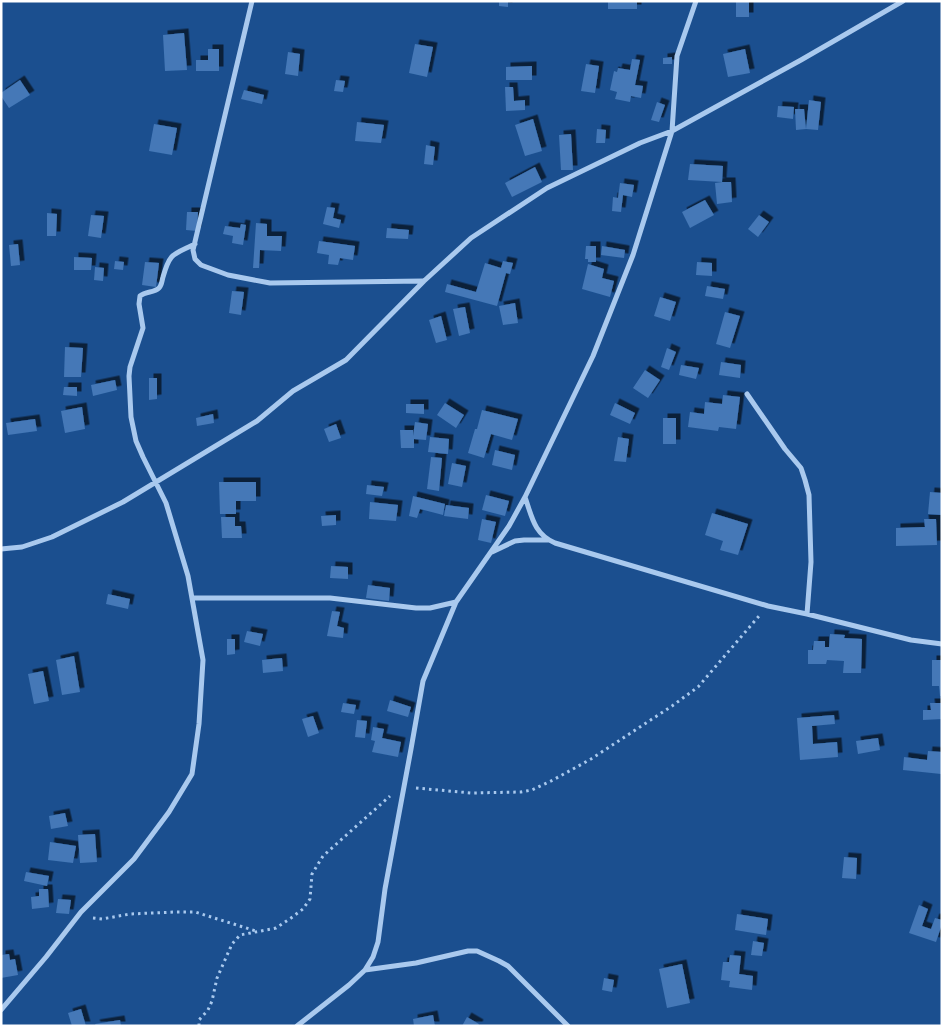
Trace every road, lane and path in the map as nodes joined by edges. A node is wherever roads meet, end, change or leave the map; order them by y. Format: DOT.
graph roads {
  1 [pos="252,1"];
  2 [pos="696,1"];
  3 [pos="903,1"];
  4 [pos="672,131"];
  5 [pos="195,244"];
  6 [pos="424,281"];
  7 [pos="747,394"];
  8 [pos="156,481"];
  9 [pos="525,497"];
  10 [pos="548,540"];
  11 [pos="1,548"];
  12 [pos="490,553"];
  13 [pos="192,598"];
  14 [pos="456,602"];
  15 [pos="768,606"];
  16 [pos="807,614"];
  17 [pos="942,644"];
  18 [pos="404,787"];
  19 [pos="81,912"];
  20 [pos="259,932"];
  21 [pos="365,970"];
  22 [pos="1,1010"];
  23 [pos="199,1026"];
  24 [pos="297,1026"];
  25 [pos="568,1026"];
  1 -- 5 [label="street"];
  2 -- 4 [label="street"];
  3 -- 4 [label="street"];
  4 -- 6 [label="street"];
  4 -- 9 [label="street"];
  5 -- 6 [label="street"];
  5 -- 8 [label="street"];
  6 -- 8 [label="street"];
  7 -- 16 [label="street"];
  8 -- 11 [label="street"];
  8 -- 13 [label="street"];
  9 -- 10 [label="street"];
  9 -- 12 [label="street"];
  10 -- 12 [label="street"];
  10 -- 15 [label="street"];
  12 -- 14 [label="street"];
  13 -- 14 [label="street"];
  13 -- 19 [label="street"];
  14 -- 18 [label="street"];
  15 -- 16 [label="street"];
  15 -- 18 [label="path"];
  16 -- 17 [label="street"];
  18 -- 20 [label="path"];
  18 -- 21 [label="street"];
  19 -- 20 [label="path"];
  19 -- 22 [label="street"];
  20 -- 23 [label="path"];
  21 -- 24 [label="street"];
  21 -- 25 [label="street"];
}
